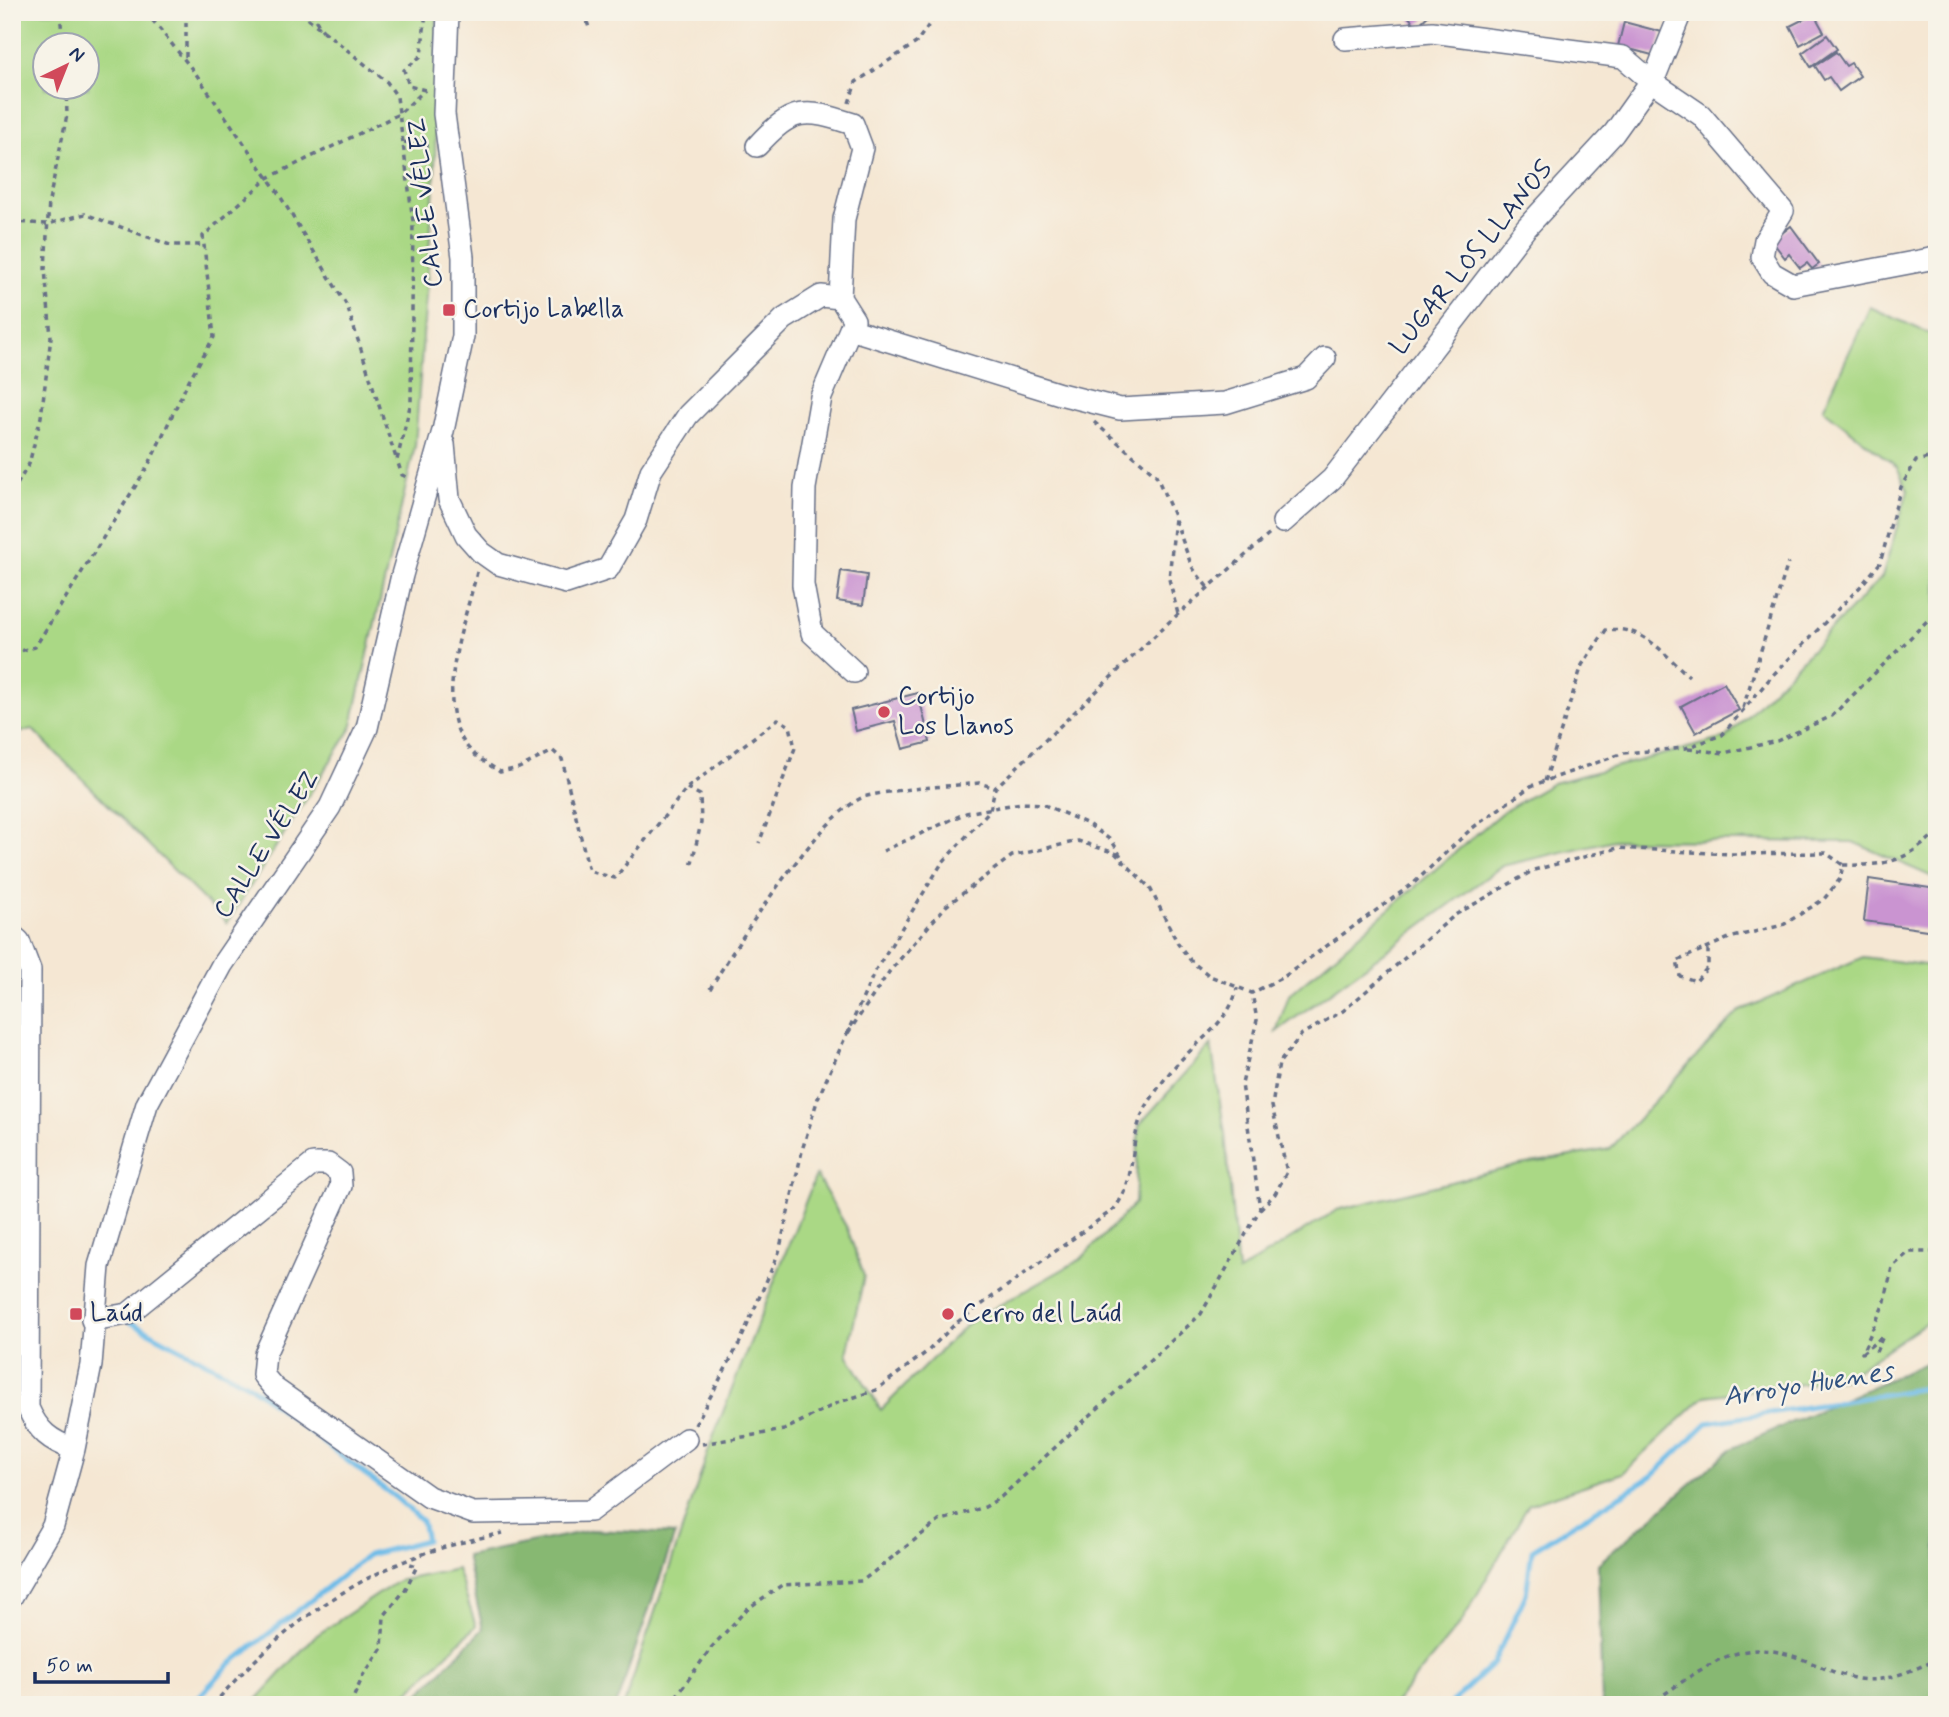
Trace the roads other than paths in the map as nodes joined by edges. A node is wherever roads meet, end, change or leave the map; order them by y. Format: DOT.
graph roads {
  1 [pos="448,12"];
  2 [pos="1681,12"];
  3 [pos="1345,39"];
  4 [pos="1651,81"];
  5 [pos="757,146"];
  6 [pos="1937,261"];
  7 [pos="840,298"];
  8 [pos="850,329"];
  9 [pos="1325,358"];
  10 [pos="443,431"];
  11 [pos="1283,522"];
  12 [pos="854,672"];
  13 [pos="12,935"];
  14 [pos="92,1320"];
  15 [pos="685,1439"];
  16 [pos="74,1449"];
  17 [pos="12,1596"];
  1 -- 10 [label="street, CALLE VÉLEZ"];
  2 -- 4 [label="street, LUGAR LOS LLANOS"];
  3 -- 4 [label="street"];
  4 -- 6 [label="street"];
  4 -- 11 [label="street, LUGAR LOS LLANOS"];
  5 -- 7 [label="street"];
  7 -- 8 [label="street"];
  7 -- 10 [label="street"];
  8 -- 9 [label="street"];
  8 -- 12 [label="street"];
  10 -- 14 [label="street, CALLE VÉLEZ"];
  13 -- 16 [label="street"];
  14 -- 15 [label="street"];
  14 -- 16 [label="street, CALLE VÉLEZ"];
  16 -- 17 [label="street, CALLE VÉLEZ"];
}
